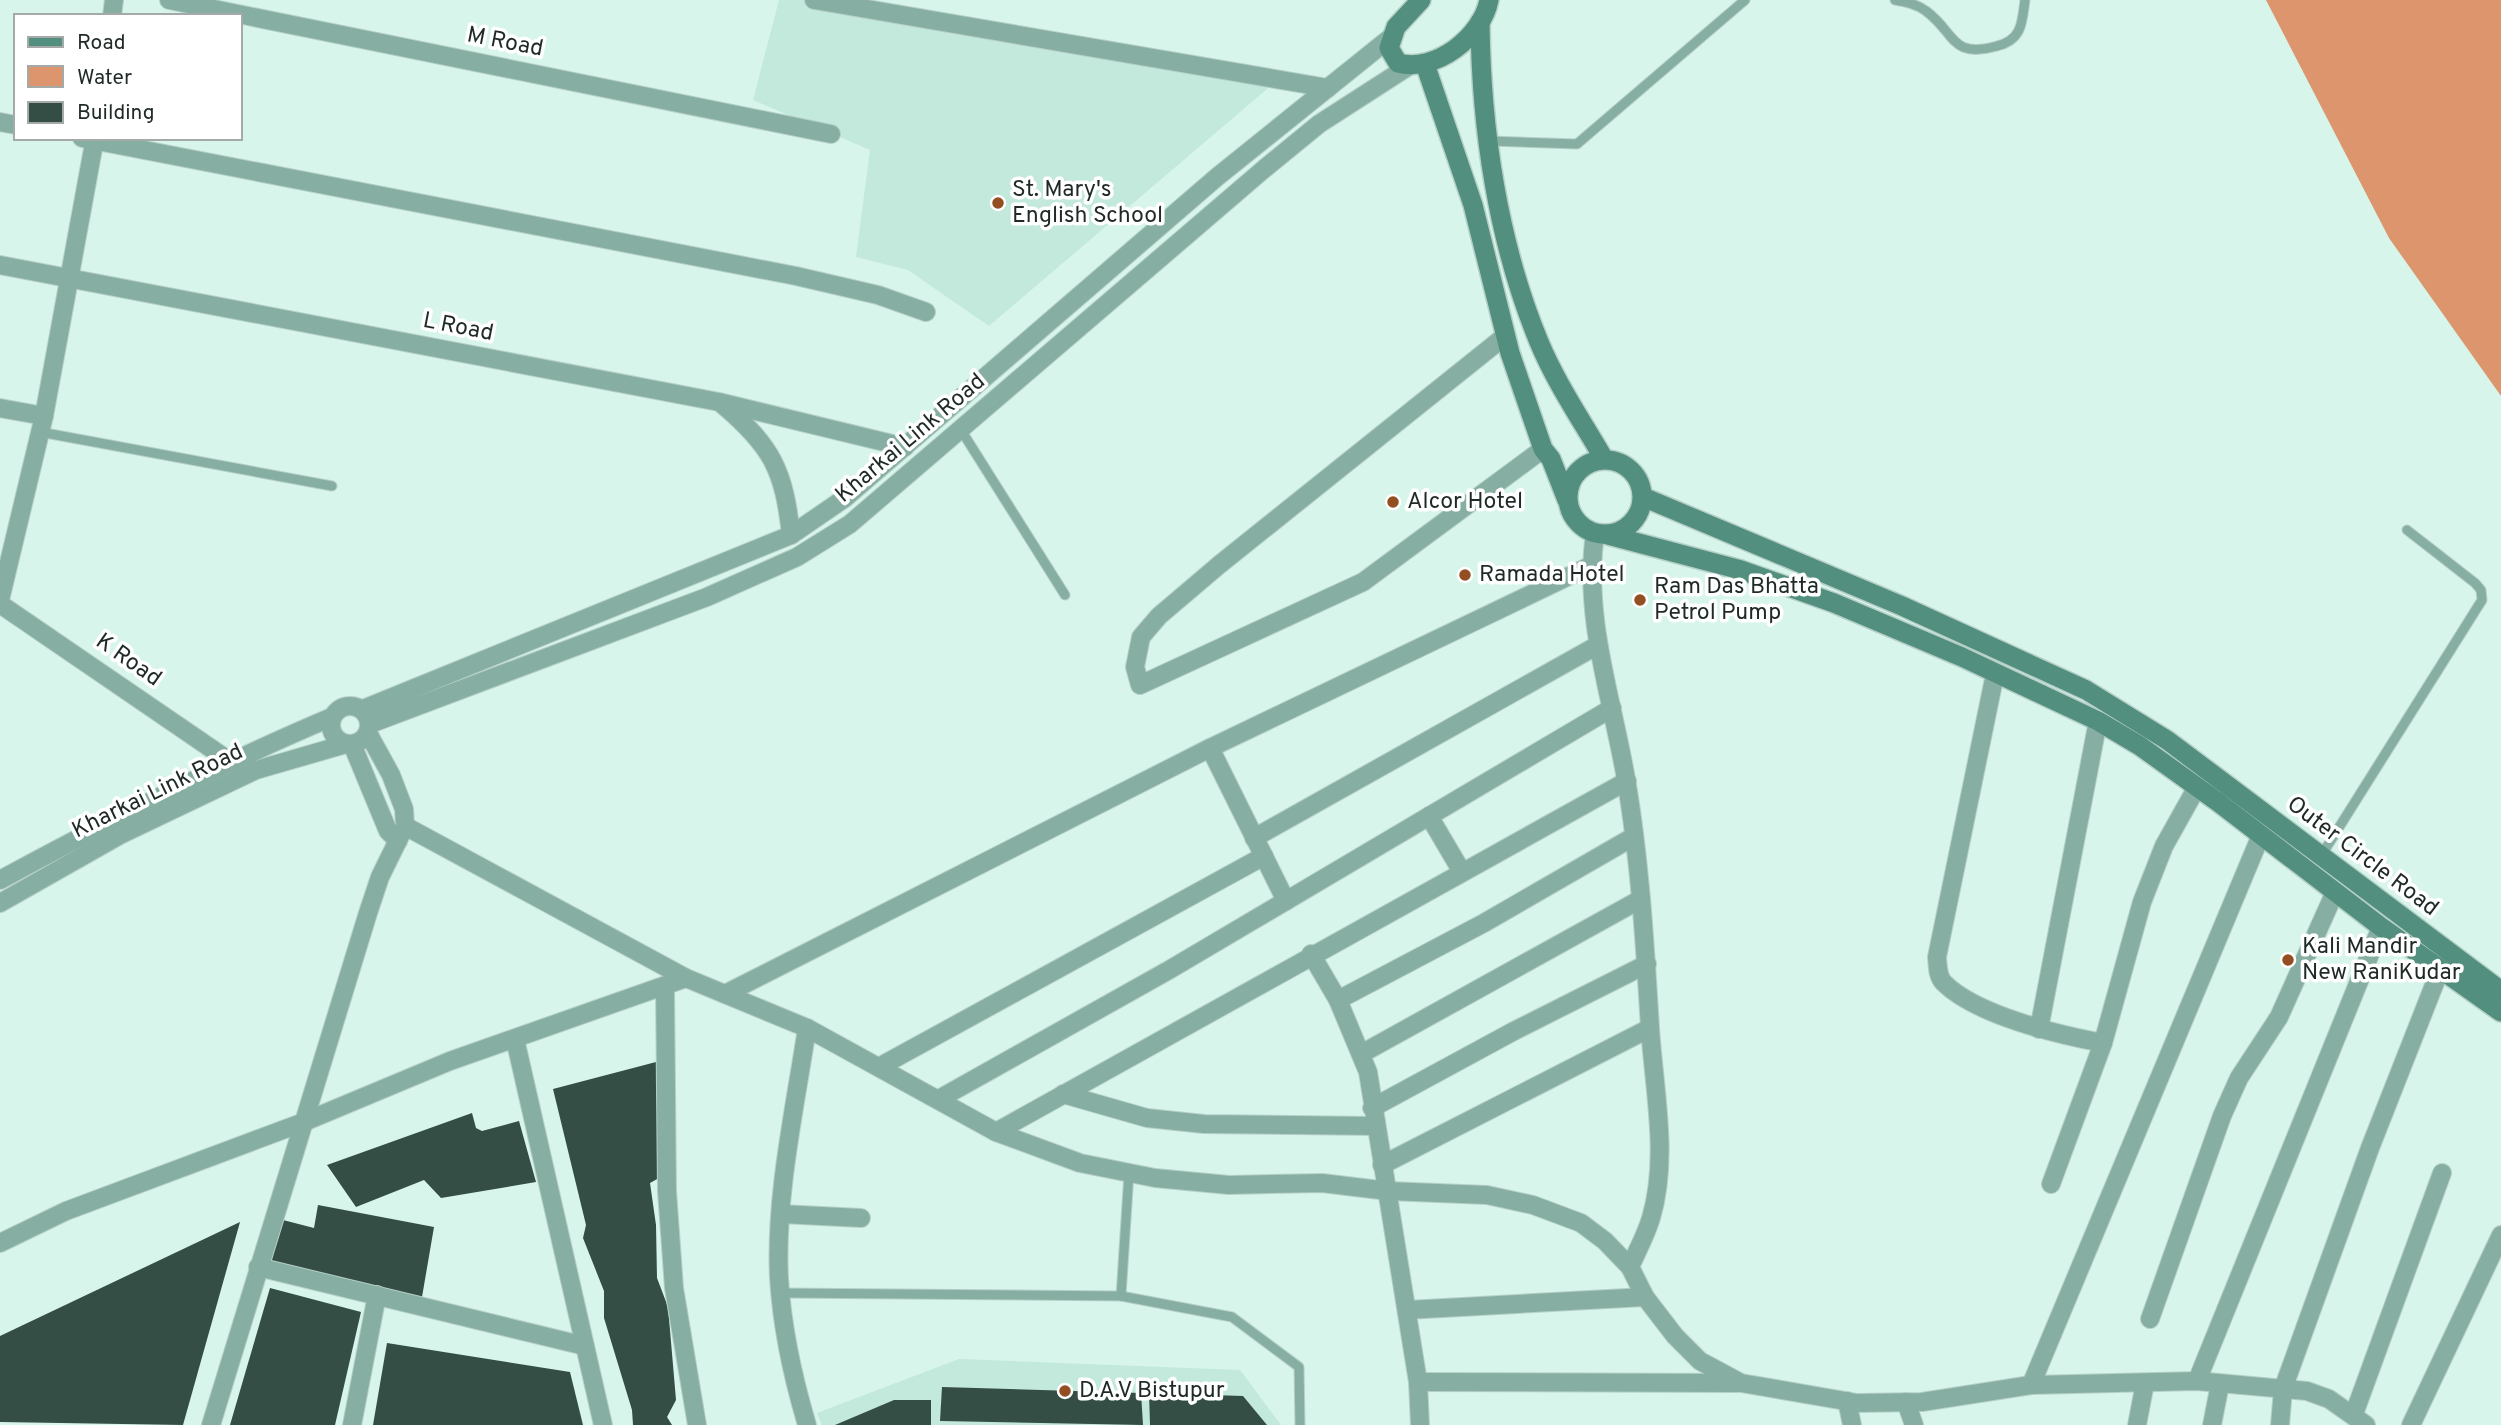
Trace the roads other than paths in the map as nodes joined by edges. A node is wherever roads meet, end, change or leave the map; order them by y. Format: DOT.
graph roads {
  1 [pos="169,0"];
  2 [pos="814,0"];
  3 [pos="1421,0"];
  4 [pos="1489,0"];
  5 [pos="1745,0"];
  6 [pos="1895,0"];
  7 [pos="2025,0"];
  8 [pos="238,14"];
  9 [pos="242,15"];
  10 [pos="1480,23"];
  11 [pos="1390,38"];
  12 [pos="1417,65"];
  13 [pos="1328,88"];
  14 [pos="831,134"];
  15 [pos="91,140"];
  16 [pos="96,140"];
  17 [pos="1490,141"];
  18 [pos="0,265"];
  19 [pos="71,280"];
  20 [pos="926,312"];
  21 [pos="1506,336"];
  22 [pos="719,402"];
  23 [pos="0,408"];
  24 [pos="42,424"];
  25 [pos="961,430"];
  26 [pos="905,447"];
  27 [pos="1543,449"];
  28 [pos="1604,459"];
  29 [pos="332,486"];
  30 [pos="1643,497"];
  31 [pos="1567,500"];
  32 [pos="2407,530"];
  33 [pos="1602,534"];
  34 [pos="791,535"];
  35 [pos="1590,566"];
  36 [pos="1065,595"];
  37 [pos="0,602"];
  38 [pos="1598,645"];
  39 [pos="1995,674"];
  40 [pos="1612,708"];
  41 [pos="332,716"];
  42 [pos="2098,721"];
  43 [pos="367,722"];
  44 [pos="349,744"];
  45 [pos="1210,748"];
  46 [pos="228,760"];
  47 [pos="1627,781"];
  48 [pos="2197,787"];
  49 [pos="1429,816"];
  50 [pos="402,834"];
  51 [pos="2260,835"];
  52 [pos="1633,837"];
  53 [pos="1254,838"];
  54 [pos="1264,856"];
  55 [pos="2320,858"];
  56 [pos="1462,872"];
  57 [pos="0,880"];
  58 [pos="2335,892"];
  59 [pos="1641,900"];
  60 [pos="1286,901"];
  61 [pos="1,902"];
  62 [pos="2381,927"];
  63 [pos="1311,954"];
  64 [pos="1647,964"];
  65 [pos="2440,970"];
  66 [pos="686,978"];
  67 [pos="665,987"];
  68 [pos="2501,990"];
  69 [pos="725,994"];
  70 [pos="1338,1000"];
  71 [pos="2501,1012"];
  72 [pos="807,1028"];
  73 [pos="1650,1028"];
  74 [pos="2039,1029"];
  75 [pos="515,1039"];
  76 [pos="2103,1043"];
  77 [pos="1362,1054"];
  78 [pos="880,1067"];
  79 [pos="1063,1094"];
  80 [pos="940,1099"];
  81 [pos="1374,1117"];
  82 [pos="304,1122"];
  83 [pos="996,1132"];
  84 [pos="1382,1165"];
  85 [pos="1129,1173"];
  86 [pos="2442,1173"];
  87 [pos="2052,1184"];
  88 [pos="1388,1191"];
  89 [pos="781,1214"];
  90 [pos="861,1218"];
  91 [pos="2501,1235"];
  92 [pos="0,1243"];
  93 [pos="258,1267"];
  94 [pos="1630,1267"];
  95 [pos="781,1293"];
  96 [pos="377,1295"];
  97 [pos="1121,1296"];
  98 [pos="1645,1297"];
  99 [pos="1407,1310"];
  100 [pos="2150,1319"];
  101 [pos="585,1346"];
  102 [pos="2197,1381"];
  103 [pos="1418,1382"];
  104 [pos="2145,1383"];
  105 [pos="1741,1384"];
  106 [pos="2220,1384"];
  107 [pos="2031,1385"];
  108 [pos="2283,1390"];
  109 [pos="1847,1401"];
  110 [pos="1906,1402"];
  111 [pos="2360,1420"];
  112 [pos="211,1425"];
  113 [pos="352,1425"];
  114 [pos="603,1425"];
  115 [pos="697,1425"];
  116 [pos="807,1425"];
  117 [pos="1300,1425"];
  118 [pos="1420,1425"];
  119 [pos="1852,1425"];
  120 [pos="1914,1425"];
  121 [pos="2137,1425"];
  122 [pos="2212,1425"];
  123 [pos="2280,1425"];
  124 [pos="2411,1425"];
  1 -- 8 [label="street, M Road"];
  2 -- 13 [label="street"];
  3 -- 11 [label="main road"];
  4 -- 10 [label="main road"];
  5 -- 17 [label="lane"];
  6 -- 7 [label="lane"];
  9 -- 14 [label="street, M Road"];
  10 -- 12 [label="main road"];
  10 -- 17 [label="main road"];
  11 -- 12 [label="main road"];
  11 -- 13 [label="street"];
  12 -- 21 [label="main road"];
  12 -- 25 [label="street, Kharkai Link Road"];
  13 -- 26 [label="street"];
  15 -- 19 [label="street"];
  16 -- 20 [label="street"];
  17 -- 28 [label="main road"];
  18 -- 19 [label="street, L Road"];
  19 -- 22 [label="street, L Road"];
  19 -- 24 [label="street"];
  21 -- 27 [label="main road"];
  21 -- 27 [label="street"];
  22 -- 26 [label="street, L Road"];
  22 -- 34 [label="street"];
  23 -- 24 [label="street"];
  24 -- 29 [label="lane"];
  24 -- 37 [label="street"];
  25 -- 36 [label="lane"];
  25 -- 43 [label="street, Kharkai Link Road"];
  26 -- 34 [label="street"];
  27 -- 31 [label="main road"];
  28 -- 30 [label="main road"];
  28 -- 31 [label="main road"];
  30 -- 33 [label="main road"];
  30 -- 55 [label="main road, Outer Circle Road"];
  31 -- 33 [label="main road"];
  32 -- 55 [label="lane"];
  33 -- 35 [label="street"];
  33 -- 39 [label="main road"];
  34 -- 43 [label="street"];
  35 -- 38 [label="street"];
  35 -- 45 [label="street"];
  37 -- 46 [label="street, K Road"];
  38 -- 40 [label="street"];
  38 -- 53 [label="street"];
  39 -- 42 [label="main road"];
  39 -- 74 [label="street"];
  40 -- 47 [label="street"];
  40 -- 49 [label="street"];
  41 -- 43 [label="street, Kharkai Link Road"];
  41 -- 44 [label="street"];
  41 -- 46 [label="street, Kharkai Link Road"];
  42 -- 48 [label="main road"];
  42 -- 74 [label="street"];
  43 -- 44 [label="street, Kharkai Link Road"];
  43 -- 50 [label="street"];
  44 -- 50 [label="street"];
  44 -- 61 [label="street, Kharkai Link Road"];
  45 -- 53 [label="street"];
  45 -- 69 [label="street"];
  46 -- 57 [label="street, Kharkai Link Road"];
  47 -- 52 [label="street"];
  47 -- 56 [label="street"];
  48 -- 51 [label="main road"];
  48 -- 76 [label="street"];
  49 -- 56 [label="street"];
  49 -- 60 [label="street"];
  50 -- 66 [label="street"];
  50 -- 82 [label="street"];
  51 -- 58 [label="main road"];
  51 -- 107 [label="street"];
  52 -- 59 [label="street"];
  52 -- 70 [label="street"];
  53 -- 54 [label="street"];
  54 -- 60 [label="street"];
  54 -- 78 [label="street"];
  55 -- 68 [label="main road, Outer Circle Road"];
  56 -- 63 [label="street"];
  58 -- 62 [label="main road"];
  58 -- 100 [label="street"];
  59 -- 64 [label="street"];
  59 -- 77 [label="street"];
  60 -- 80 [label="street"];
  62 -- 65 [label="main road"];
  62 -- 102 [label="street"];
  63 -- 70 [label="street"];
  63 -- 79 [label="street"];
  64 -- 73 [label="street"];
  64 -- 81 [label="street"];
  65 -- 71 [label="main road"];
  65 -- 108 [label="street"];
  66 -- 67 [label="street"];
  66 -- 69 [label="street"];
  67 -- 75 [label="street"];
  67 -- 115 [label="street"];
  69 -- 72 [label="street"];
  70 -- 77 [label="street"];
  72 -- 78 [label="street"];
  72 -- 89 [label="street"];
  73 -- 84 [label="street"];
  73 -- 94 [label="street"];
  74 -- 76 [label="street"];
  75 -- 82 [label="street"];
  75 -- 101 [label="street"];
  76 -- 87 [label="street"];
  77 -- 81 [label="street"];
  78 -- 80 [label="street"];
  79 -- 81 [label="street"];
  79 -- 83 [label="street"];
  80 -- 83 [label="street"];
  81 -- 84 [label="street"];
  82 -- 92 [label="street"];
  82 -- 93 [label="street"];
  83 -- 85 [label="street"];
  84 -- 88 [label="street"];
  85 -- 88 [label="street"];
  85 -- 97 [label="lane"];
  86 -- 111 [label="street"];
  88 -- 94 [label="street"];
  88 -- 99 [label="street"];
  89 -- 90 [label="street"];
  89 -- 95 [label="street"];
  91 -- 124 [label="street"];
  93 -- 96 [label="street"];
  93 -- 112 [label="street"];
  94 -- 98 [label="street"];
  95 -- 97 [label="lane"];
  95 -- 116 [label="street"];
  96 -- 101 [label="street"];
  96 -- 113 [label="street"];
  97 -- 117 [label="lane"];
  98 -- 99 [label="street"];
  98 -- 105 [label="street"];
  99 -- 103 [label="street"];
  101 -- 114 [label="street"];
  102 -- 104 [label="street"];
  102 -- 106 [label="street"];
  103 -- 105 [label="street"];
  103 -- 118 [label="street"];
  104 -- 107 [label="street"];
  104 -- 121 [label="street"];
  105 -- 109 [label="street"];
  106 -- 108 [label="street"];
  106 -- 122 [label="street"];
  107 -- 110 [label="street"];
  108 -- 111 [label="street"];
  108 -- 123 [label="street"];
  109 -- 110 [label="street"];
  109 -- 119 [label="street"];
  110 -- 120 [label="street"];
}
